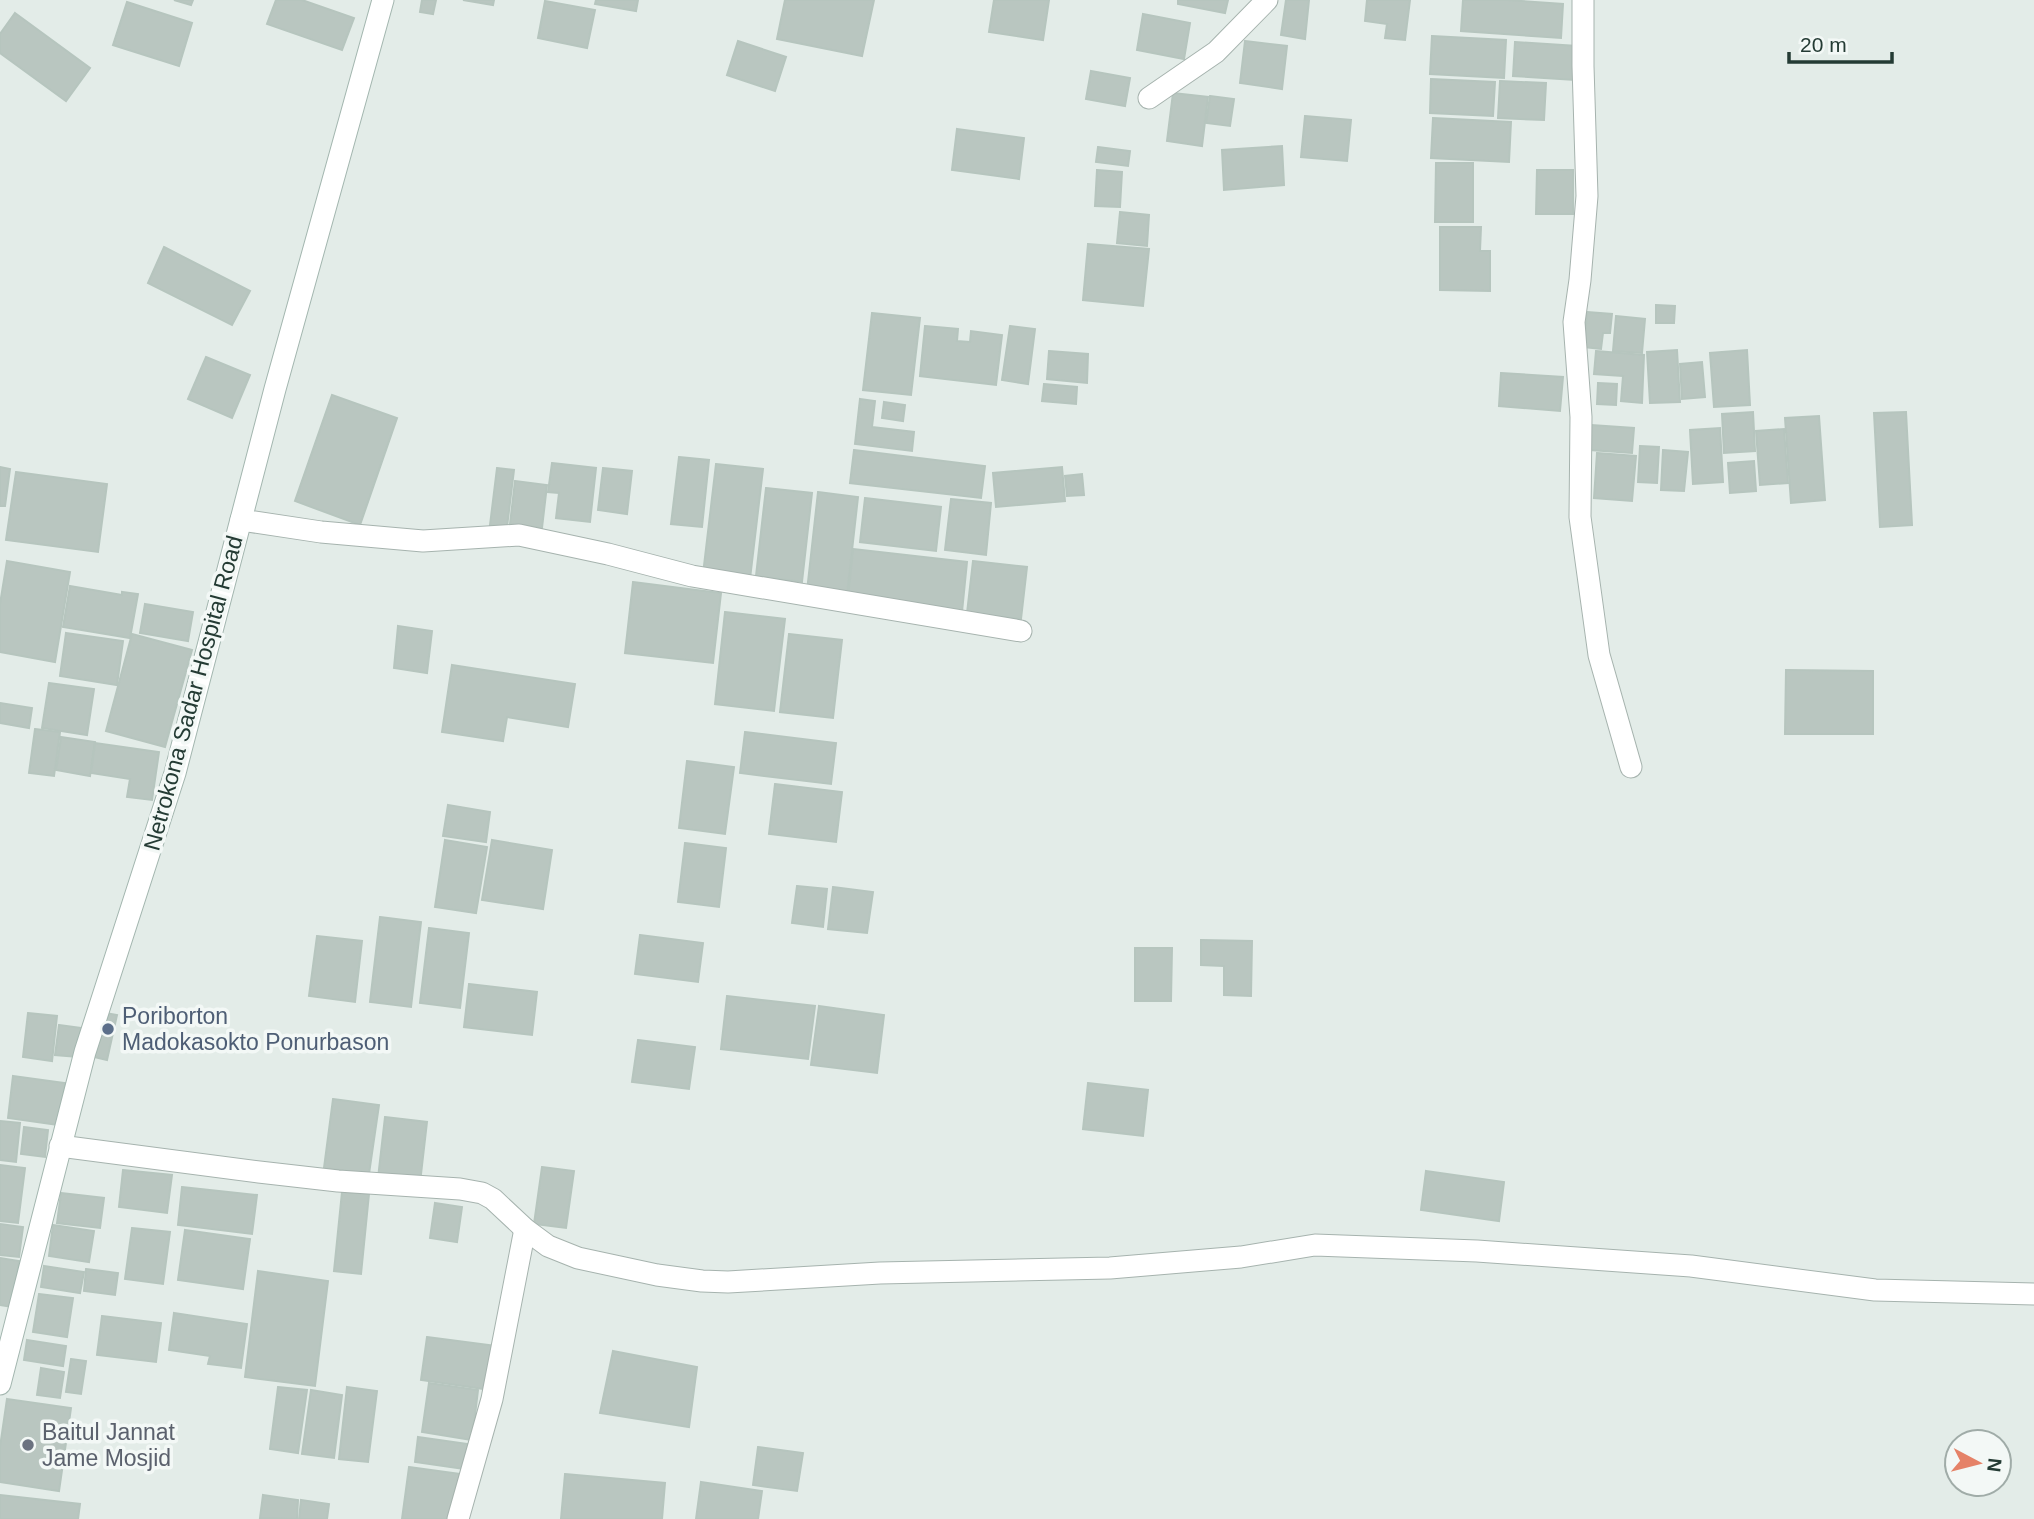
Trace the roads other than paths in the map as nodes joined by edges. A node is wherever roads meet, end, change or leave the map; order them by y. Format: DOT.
graph roads {
  1 [pos="383,0"];
  2 [pos="1268,0"];
  3 [pos="1583,0"];
  4 [pos="1149,98"];
  5 [pos="241,520"];
  6 [pos="1021,631"];
  7 [pos="1631,766"];
  8 [pos="60,1146"];
  9 [pos="525,1229"];
  10 [pos="2034,1294"];
  11 [pos="0,1384"];
  12 [pos="458,1519"];
  1 -- 5 [label="street, Netrokona Sadar Hospital Road"];
  2 -- 4 [label="street"];
  3 -- 7 [label="street"];
  5 -- 6 [label="street"];
  5 -- 8 [label="street, Netrokona Sadar Hospital Road"];
  8 -- 9 [label="street"];
  8 -- 11 [label="street, Netrokona Sadar Hospital Road"];
  9 -- 10 [label="street"];
  9 -- 12 [label="street"];
}
